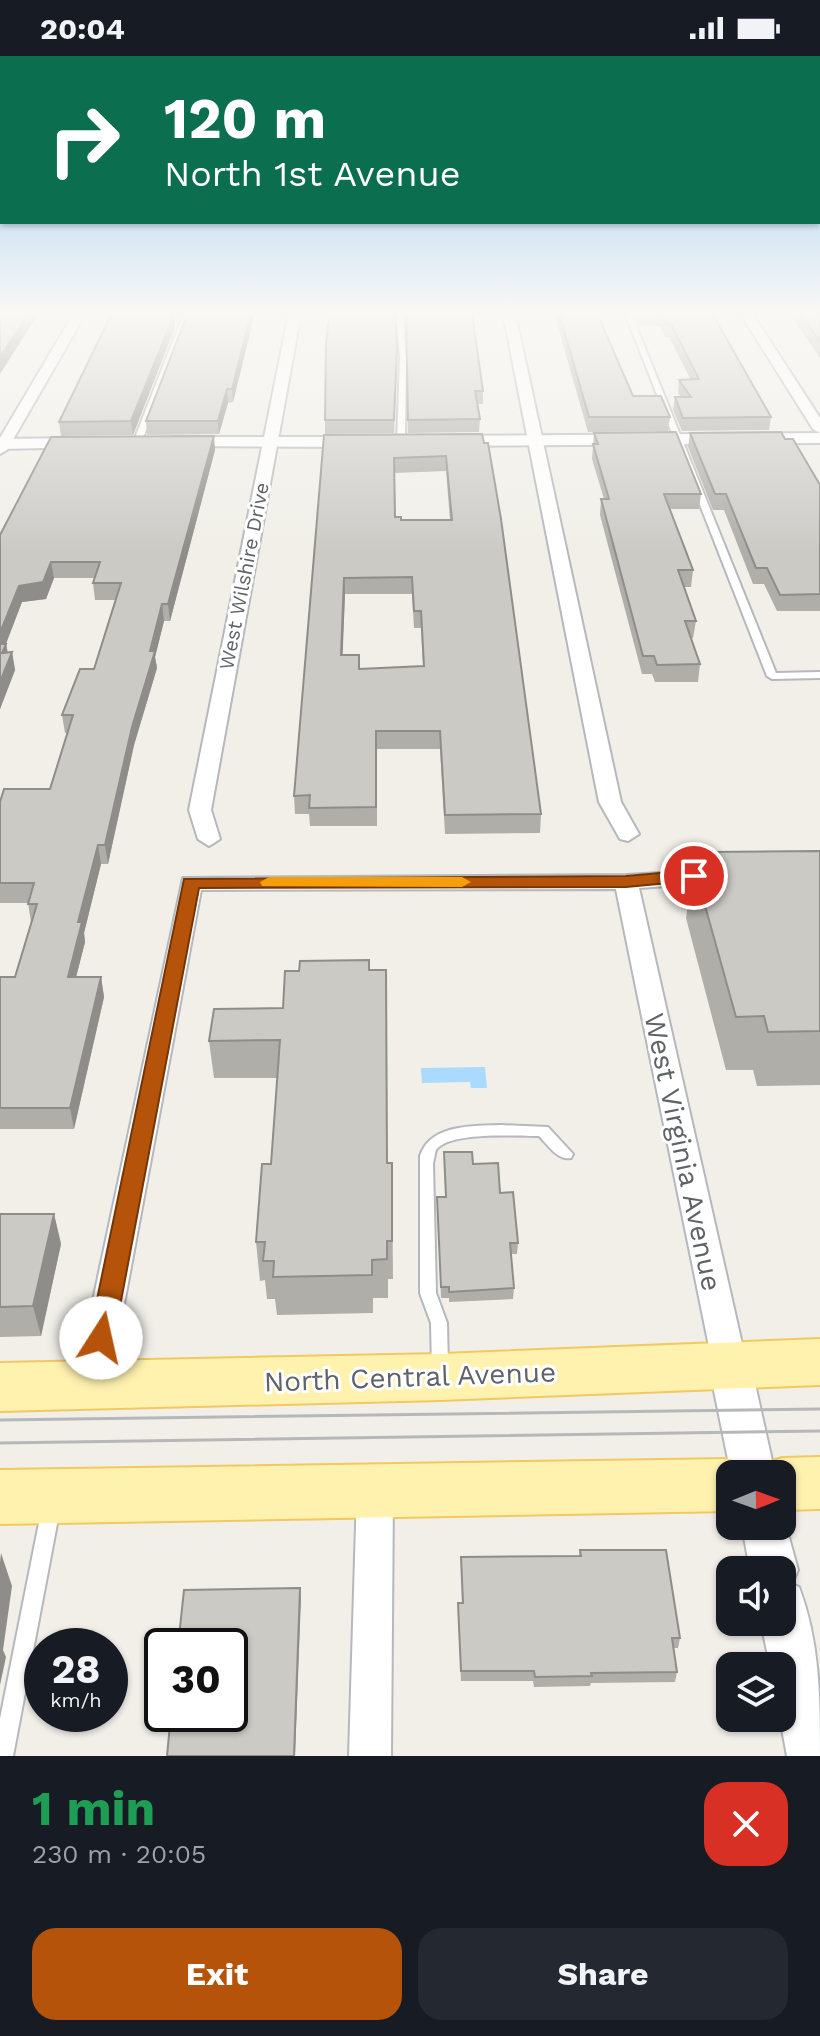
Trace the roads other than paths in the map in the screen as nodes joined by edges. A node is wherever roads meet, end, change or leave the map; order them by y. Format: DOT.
graph roads {
  1 [pos="33,392"];
  2 [pos="148,392"];
  3 [pos="280,392"];
  4 [pos="408,392"];
  5 [pos="526,392"];
  6 [pos="661,392"];
  7 [pos="797,392"];
  8 [pos="820,429"];
  9 [pos="820,438"];
  10 [pos="680,439"];
  11 [pos="536,441"];
  12 [pos="270,442"];
  13 [pos="415,442"];
  14 [pos="123,443"];
  15 [pos="1,446"];
  16 [pos="820,675"];
  17 [pos="628,834"];
  18 [pos="209,839"];
  19 [pos="745,876"];
  20 [pos="626,882"];
  21 [pos="566,1154"];
  22 [pos="820,1362"];
  23 [pos="730,1366"];
  24 [pos="441,1377"];
  25 [pos="92,1385"];
  26 [pos="0,1387"];
  27 [pos="750,1460"];
  28 [pos="820,1483"];
  29 [pos="796,1484"];
  30 [pos="716,1485"];
  31 [pos="375,1492"];
  32 [pos="27,1497"];
  33 [pos="788,1636"];
  34 [pos="3,1756"];
  35 [pos="370,1756"];
  36 [pos="811,1756"];
  1 -- 15 [label="street"];
  2 -- 14 [label="lane"];
  3 -- 12 [label="street, West Wilshire Drive"];
  4 -- 13 [label="lane"];
  5 -- 11 [label="street"];
  6 -- 10 [label="lane"];
  7 -- 8 [label="street"];
  9 -- 10 [label="street"];
  10 -- 11 [label="street"];
  10 -- 16 [label="lane"];
  11 -- 13 [label="street"];
  11 -- 17 [label="street"];
  12 -- 13 [label="street"];
  12 -- 14 [label="street"];
  12 -- 18 [label="street, West Wilshire Drive"];
  14 -- 15 [label="street"];
  19 -- 20 [label="street"];
  20 -- 23 [label="street, West Virginia Avenue"];
  20 -- 25 [label="street"];
  21 -- 24 [label="lane"];
  22 -- 23 [label="main road, North Central Avenue"];
  23 -- 24 [label="main road, North Central Avenue"];
  23 -- 27 [label="street, West Virginia Avenue"];
  24 -- 25 [label="main road, North Central Avenue"];
  25 -- 26 [label="main road, North Central Avenue"];
  28 -- 29 [label="main road"];
  30 -- 31 [label="main road"];
  31 -- 32 [label="main road"];
  31 -- 35 [label="street"];
  32 -- 34 [label="lane"];
  33 -- 36 [label="street"];
}
